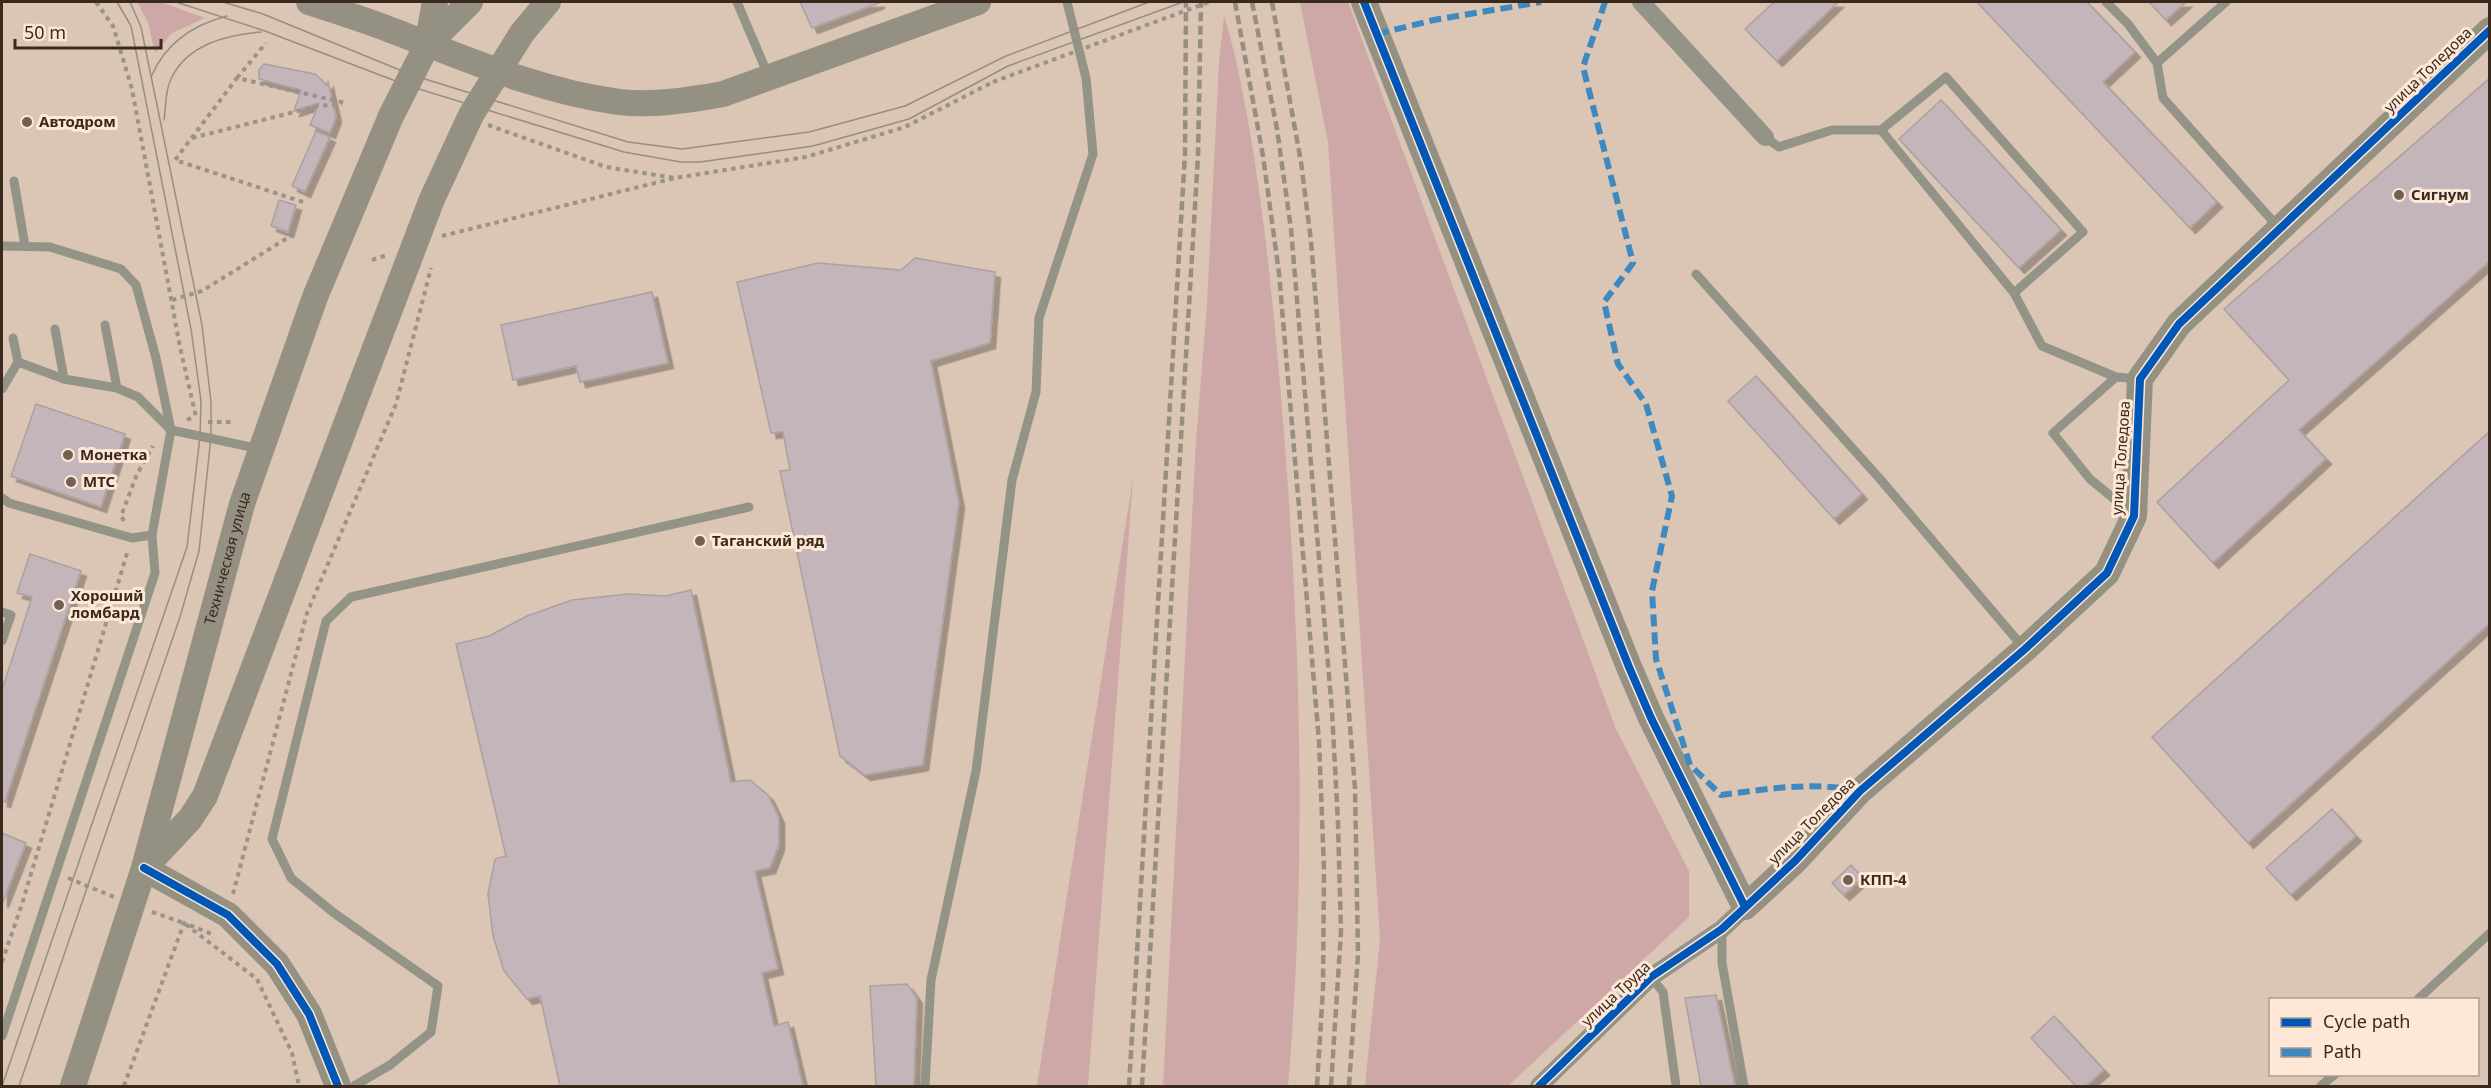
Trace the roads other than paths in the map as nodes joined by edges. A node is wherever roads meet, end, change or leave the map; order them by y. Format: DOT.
graph roads {
  1 [pos="309,2"];
  2 [pos="435,2"];
  3 [pos="470,2"];
  4 [pos="548,2"];
  5 [pos="737,2"];
  6 [pos="978,2"];
  7 [pos="1067,2"];
  8 [pos="1364,2"];
  9 [pos="1641,2"];
  10 [pos="2106,2"];
  11 [pos="2226,2"];
  12 [pos="2490,30"];
  13 [pos="427,45"];
  14 [pos="2157,63"];
  15 [pos="768,78"];
  16 [pos="1881,130"];
  17 [pos="1765,137"];
  18 [pos="14,182"];
  19 [pos="2279,229"];
  20 [pos="2,246"];
  21 [pos="25,246"];
  22 [pos="1696,274"];
  23 [pos="2014,293"];
  24 [pos="105,325"];
  25 [pos="55,329"];
  26 [pos="13,338"];
  27 [pos="18,362"];
  28 [pos="2128,378"];
  29 [pos="64,379"];
  30 [pos="117,388"];
  31 [pos="2,389"];
  32 [pos="171,430"];
  33 [pos="260,449"];
  34 [pos="2,498"];
  35 [pos="750,507"];
  36 [pos="2134,516"];
  37 [pos="152,535"];
  38 [pos="2,612"];
  39 [pos="2,640"];
  40 [pos="2025,649"];
  41 [pos="144,868"];
  42 [pos="1745,907"];
  43 [pos="1722,929"];
  44 [pos="2490,933"];
  45 [pos="1651,977"];
  46 [pos="2418,998"];
  47 [pos="2,1004"];
  48 [pos="11,1009"];
  49 [pos="2,1036"];
  50 [pos="2333,1076"];
  51 [pos="73,1086"];
  52 [pos="338,1086"];
  53 [pos="354,1086"];
  54 [pos="925,1086"];
  55 [pos="1539,1086"];
  56 [pos="1676,1086"];
  57 [pos="1744,1086"];
  58 [pos="2321,1086"];
  1 -- 13 [label="main road"];
  2 -- 13 [label="main road, Техническая улица"];
  3 -- 13 [label="main road, Техническая улица"];
  4 -- 41 [label="main road, bridge"];
  5 -- 15 [label="lane"];
  6 -- 15 [label="main road"];
  7 -- 54 [label="lane"];
  8 -- 42 [label="main road"];
  9 -- 17 [label="street"];
  10 -- 14 [label="lane"];
  11 -- 14 [label="lane"];
  12 -- 19 [label="main road, улица Толедова"];
  13 -- 15 [label="main road"];
  13 -- 33 [label="main road, Техническая улица"];
  14 -- 19 [label="lane"];
  16 -- 17 [label="lane"];
  16 -- 23 [label="lane"];
  16 -- 23 [label="lane"];
  18 -- 21 [label="lane"];
  19 -- 28 [label="main road, улица Толедова"];
  20 -- 21 [label="lane"];
  21 -- 32 [label="lane"];
  22 -- 40 [label="lane"];
  23 -- 28 [label="lane"];
  24 -- 30 [label="lane"];
  25 -- 29 [label="lane"];
  26 -- 27 [label="lane"];
  27 -- 29 [label="lane"];
  27 -- 31 [label="lane"];
  28 -- 36 [label="main road, улица Толедова"];
  28 -- 36 [label="lane"];
  29 -- 30 [label="lane"];
  30 -- 32 [label="lane"];
  32 -- 33 [label="lane"];
  32 -- 37 [label="lane"];
  33 -- 41 [label="main road, Техническая улица"];
  34 -- 37 [label="lane"];
  35 -- 53 [label="lane"];
  36 -- 40 [label="main road, улица Толедова"];
  37 -- 48 [label="lane"];
  38 -- 39 [label="lane"];
  40 -- 42 [label="main road, улица Толедова"];
  41 -- 51 [label="main road, Техническая улица"];
  41 -- 52 [label="main road"];
  42 -- 43 [label="street, улица Труда"];
  43 -- 45 [label="street, улица Труда"];
  43 -- 57 [label="lane"];
  44 -- 46 [label="lane"];
  45 -- 55 [label="street, улица Труда"];
  45 -- 56 [label="lane"];
  47 -- 48 [label="lane"];
  48 -- 49 [label="lane"];
  50 -- 58 [label="lane"];
}
